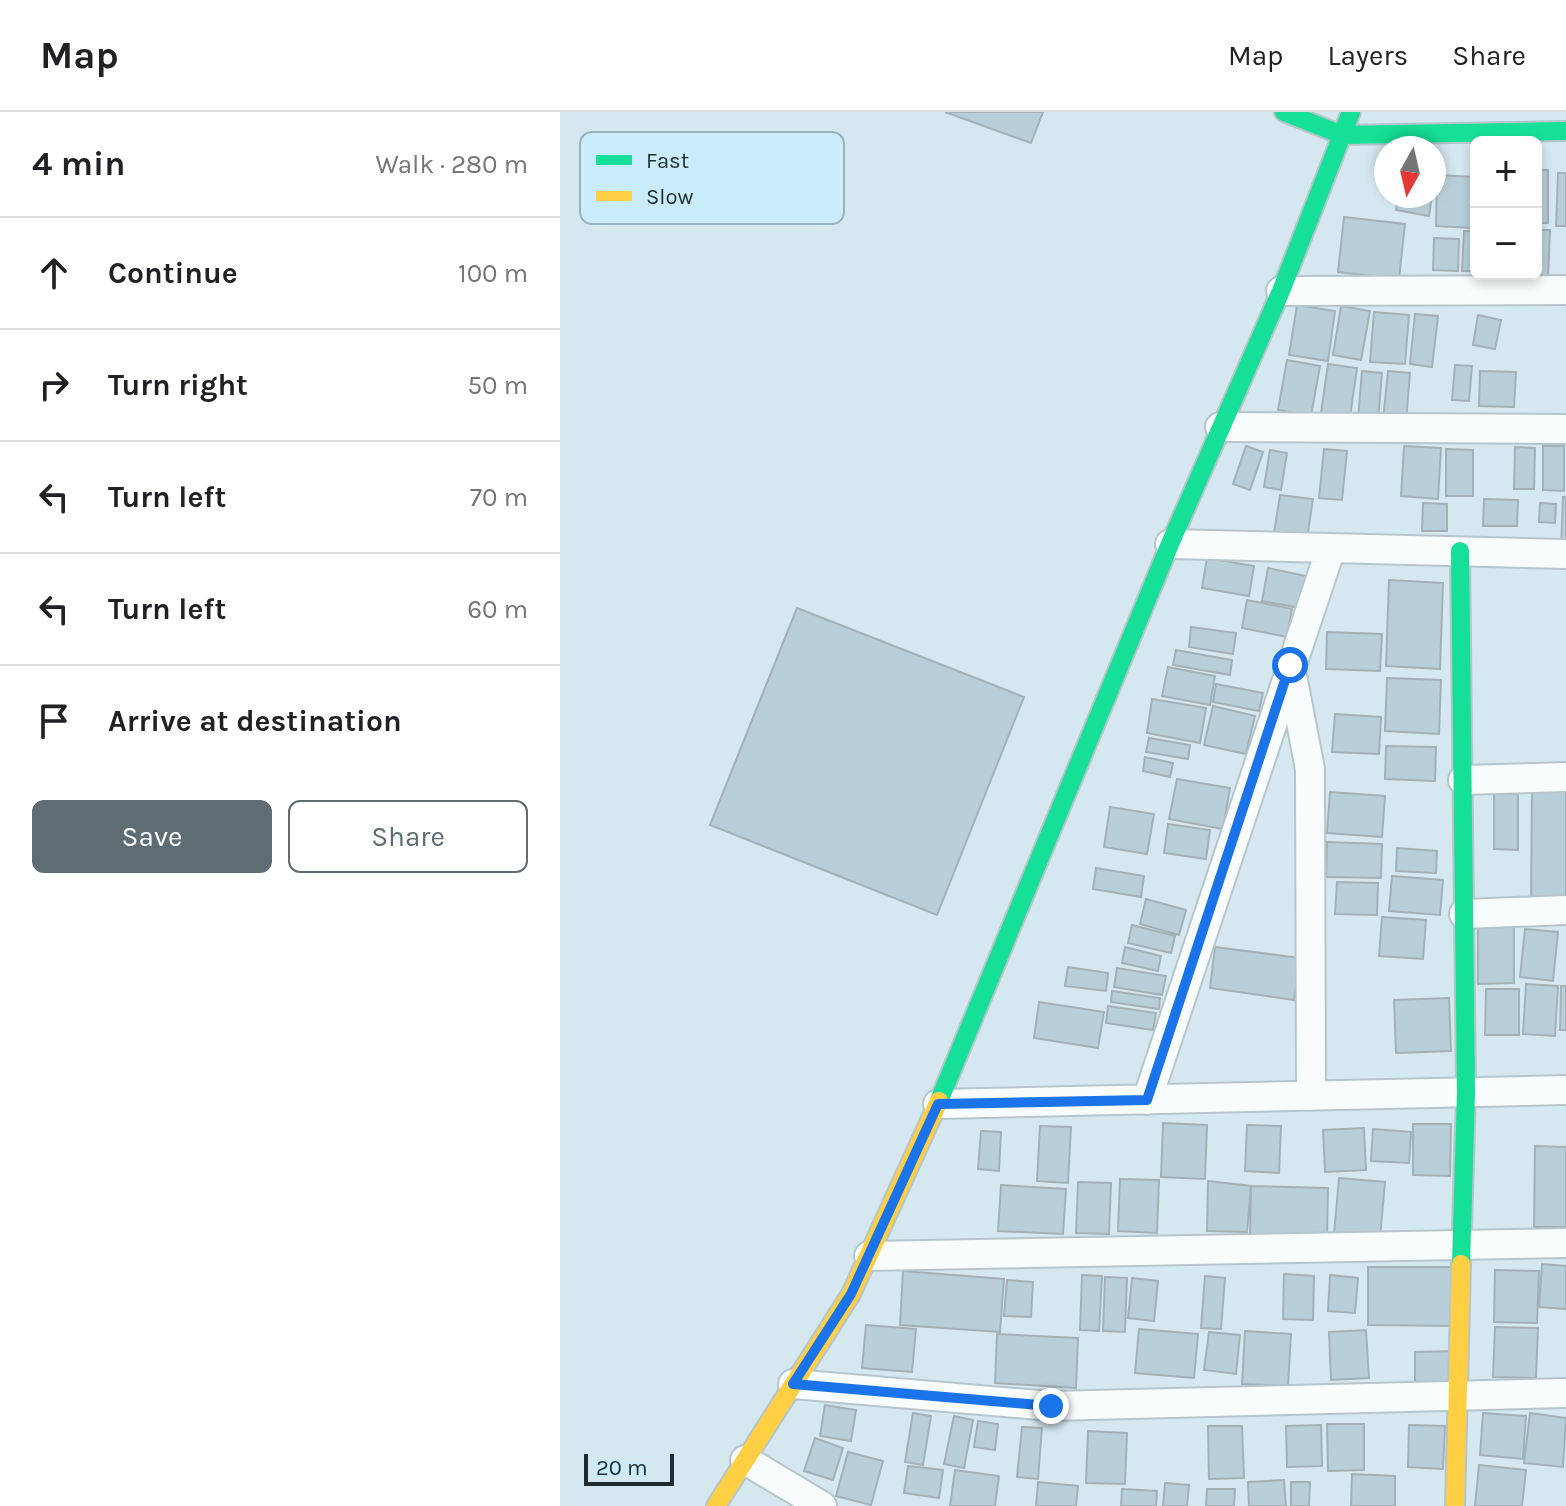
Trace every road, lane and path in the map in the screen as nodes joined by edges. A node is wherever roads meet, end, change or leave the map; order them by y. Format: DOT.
graph roads {
  1 [pos="1284,112"];
  2 [pos="1351,112"];
  3 [pos="1520,122"];
  4 [pos="1566,131"];
  5 [pos="1342,135"];
  6 [pos="1566,290"];
  7 [pos="1281,291"];
  8 [pos="1220,427"];
  9 [pos="1566,429"];
  10 [pos="1170,544"];
  11 [pos="1331,548"];
  12 [pos="1460,551"];
  13 [pos="1566,554"];
  14 [pos="1290,665"];
  15 [pos="1566,777"];
  16 [pos="1463,780"];
  17 [pos="1566,910"];
  18 [pos="1464,914"];
  19 [pos="1566,1090"];
  20 [pos="1466,1092"];
  21 [pos="1311,1096"];
  22 [pos="1147,1100"];
  23 [pos="938,1104"];
  24 [pos="1566,1243"];
  25 [pos="1462,1244"];
  26 [pos="869,1256"];
  27 [pos="793,1384"];
  28 [pos="1566,1393"];
  29 [pos="1458,1395"];
  30 [pos="745,1460"];
  31 [pos="716,1506"];
  32 [pos="822,1506"];
  33 [pos="1455,1506"];
  1 -- 5 [label="street"];
  2 -- 5 [label="street"];
  3 -- 4 [label="street"];
  3 -- 5 [label="street"];
  5 -- 7 [label="street"];
  6 -- 7 [label="street"];
  7 -- 8 [label="street"];
  8 -- 9 [label="street"];
  8 -- 10 [label="street"];
  10 -- 11 [label="street"];
  10 -- 23 [label="street"];
  11 -- 12 [label="street"];
  11 -- 14 [label="street"];
  12 -- 13 [label="street"];
  12 -- 16 [label="street"];
  14 -- 21 [label="street"];
  14 -- 22 [label="street"];
  15 -- 16 [label="street"];
  16 -- 18 [label="street"];
  17 -- 18 [label="street"];
  18 -- 20 [label="street"];
  19 -- 20 [label="street"];
  20 -- 21 [label="street"];
  20 -- 25 [label="street"];
  21 -- 22 [label="street"];
  22 -- 23 [label="street"];
  23 -- 26 [label="street"];
  24 -- 25 [label="street"];
  25 -- 26 [label="street"];
  25 -- 29 [label="street"];
  26 -- 27 [label="street"];
  27 -- 29 [label="street"];
  27 -- 30 [label="street"];
  28 -- 29 [label="street"];
  29 -- 33 [label="street"];
  30 -- 31 [label="street"];
  30 -- 32 [label="street"];
}
